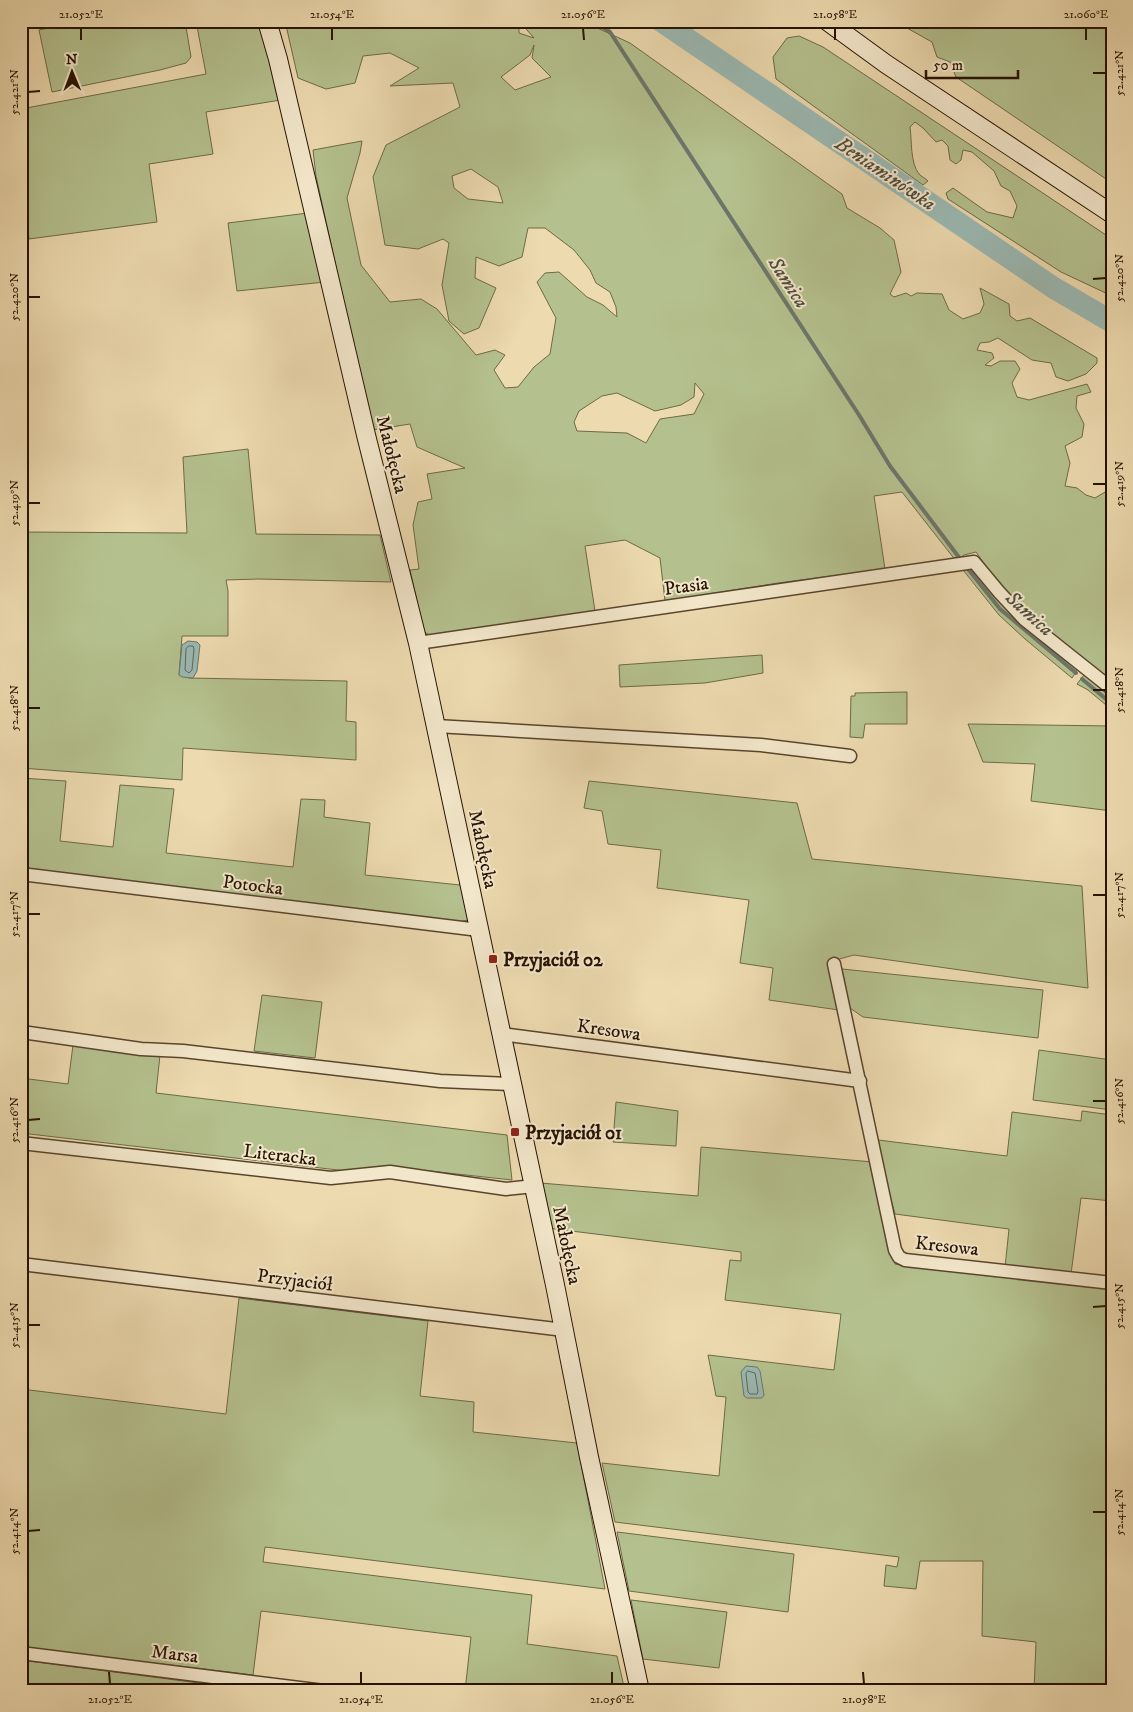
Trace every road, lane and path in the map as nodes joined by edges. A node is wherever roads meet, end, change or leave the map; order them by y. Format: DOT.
graph roads {
  1 [pos="267,21"];
  2 [pos="827,21"];
  3 [pos="1112,214"];
  4 [pos="418,643"];
  5 [pos="1112,689"];
  6 [pos="436,726"];
  7 [pos="850,756"];
  8 [pos="21,874"];
  9 [pos="479,930"];
  10 [pos="834,964"];
  11 [pos="29,1033"];
  12 [pos="501,1034"];
  13 [pos="860,1081"];
  14 [pos="512,1084"];
  15 [pos="21,1143"];
  16 [pos="534,1186"];
  17 [pos="21,1264"];
  18 [pos="1112,1283"];
  19 [pos="564,1330"];
  20 [pos="21,1653"];
  21 [pos="324,1691"];
  22 [pos="640,1691"];
  1 -- 4 [label="street, Małołęcka"];
  2 -- 3 [label="street"];
  4 -- 5 [label="street, Ptasia"];
  4 -- 6 [label="street, Małołęcka"];
  6 -- 7 [label="street"];
  6 -- 9 [label="street, Małołęcka"];
  8 -- 9 [label="street, Potocka"];
  9 -- 12 [label="street, Małołęcka"];
  10 -- 13 [label="street, Kresowa"];
  11 -- 14 [label="street"];
  12 -- 13 [label="street, Kresowa"];
  12 -- 14 [label="street, Małołęcka"];
  13 -- 18 [label="street, Kresowa"];
  14 -- 16 [label="street, Małołęcka"];
  15 -- 16 [label="street, Literacka"];
  16 -- 19 [label="street, Małołęcka"];
  17 -- 19 [label="street, Przyjaciół"];
  19 -- 22 [label="street, Małołęcka"];
  20 -- 21 [label="street, Marsa"];
}
